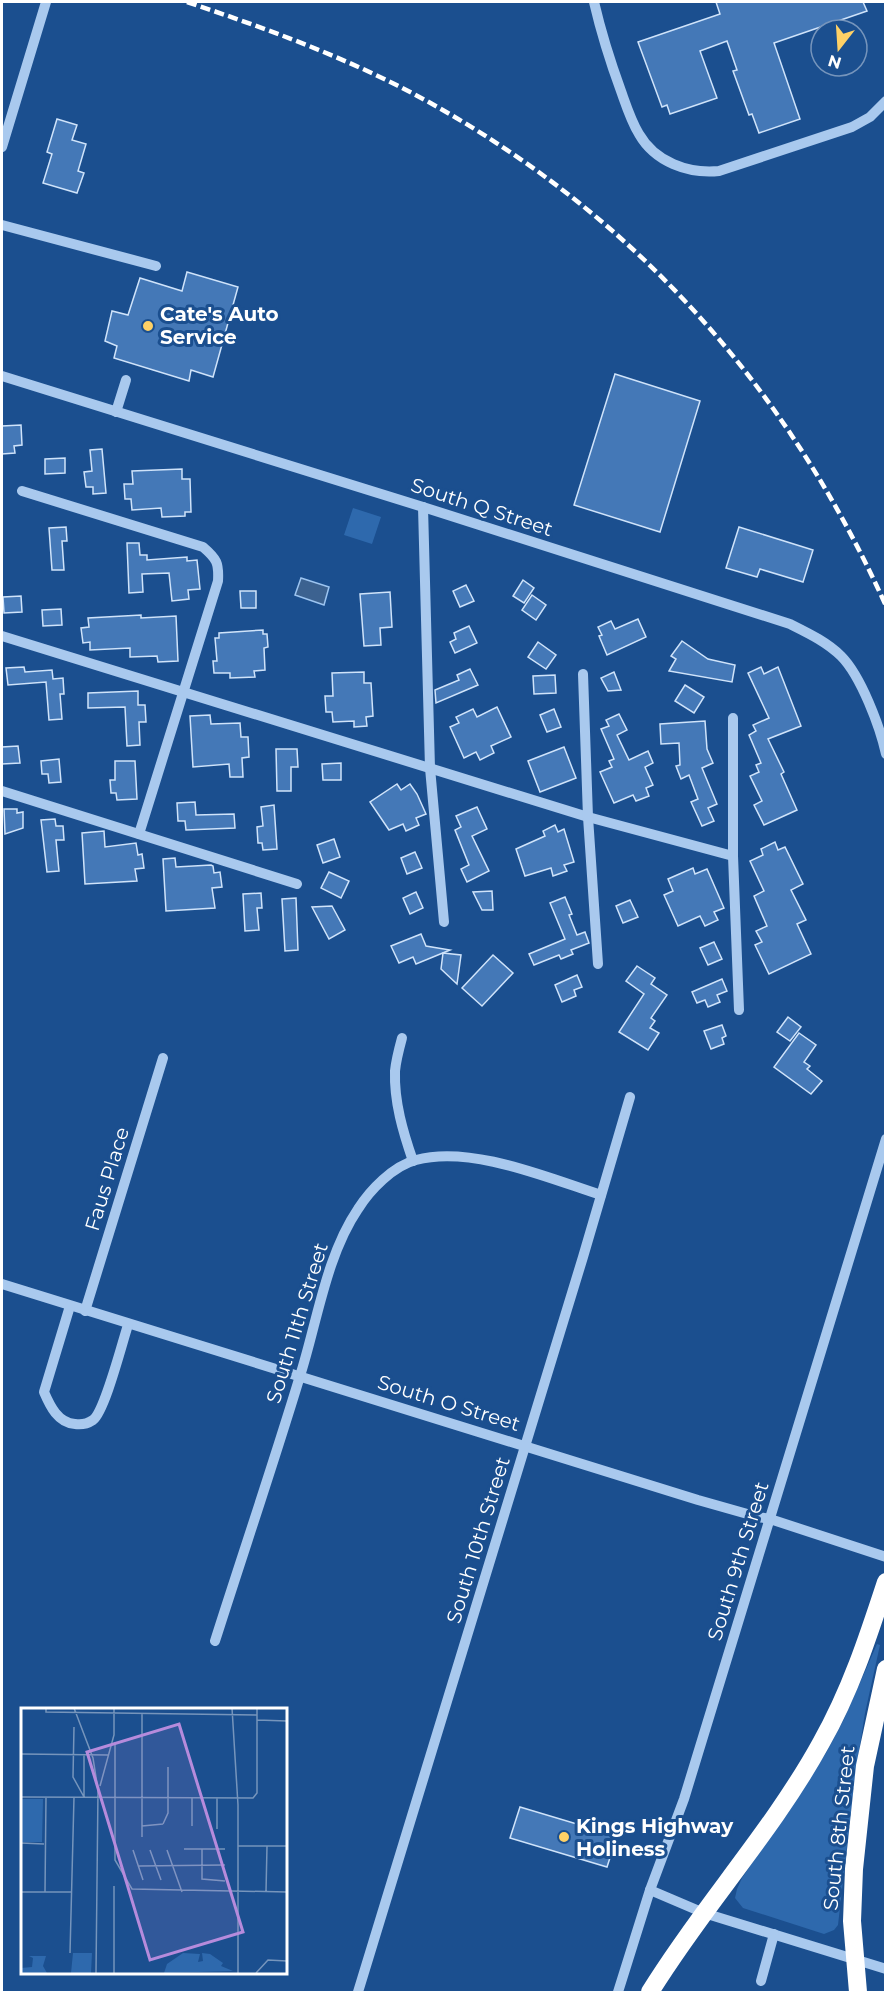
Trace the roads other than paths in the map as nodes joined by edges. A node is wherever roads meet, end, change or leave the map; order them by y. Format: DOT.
graph roads {
  1 [pos="46,2"];
  2 [pos="594,2"];
  3 [pos="885,101"];
  4 [pos="2,147"];
  5 [pos="2,225"];
  6 [pos="156,266"];
  7 [pos="2,376"];
  8 [pos="126,380"];
  9 [pos="116,412"];
  10 [pos="22,491"];
  11 [pos="423,507"];
  12 [pos="2,636"];
  13 [pos="583,674"];
  14 [pos="183,692"];
  15 [pos="733,718"];
  16 [pos="885,754"];
  17 [pos="430,768"];
  18 [pos="2,791"];
  19 [pos="588,817"];
  20 [pos="139,834"];
  21 [pos="733,856"];
  22 [pos="297,884"];
  23 [pos="444,922"];
  24 [pos="598,964"];
  25 [pos="739,1010"];
  26 [pos="402,1038"];
  27 [pos="163,1058"];
  28 [pos="630,1097"];
  29 [pos="885,1138"];
  30 [pos="413,1161"];
  31 [pos="601,1195"];
  32 [pos="2,1284"];
  33 [pos="70,1306"];
  34 [pos="85,1311"];
  35 [pos="128,1324"];
  36 [pos="301,1376"];
  37 [pos="525,1446"];
  38 [pos="770,1519"];
  39 [pos="885,1557"];
  40 [pos="885,1582"];
  41 [pos="215,1641"];
  42 [pos="885,1669"];
  43 [pos="650,1890"];
  44 [pos="704,1913"];
  45 [pos="774,1934"];
  46 [pos="855,1959"];
  47 [pos="885,1969"];
  48 [pos="761,1981"];
  49 [pos="358,1992"];
  50 [pos="618,1992"];
  51 [pos="650,1992"];
  52 [pos="858,1992"];
  1 -- 4 [label="street"];
  2 -- 3 [label="street"];
  5 -- 6 [label="street"];
  7 -- 9 [label="street, South Q Street"];
  8 -- 9 [label="street"];
  9 -- 11 [label="street, South Q Street"];
  10 -- 14 [label="street"];
  11 -- 16 [label="street, South Q Street"];
  11 -- 17 [label="street"];
  12 -- 14 [label="street"];
  13 -- 19 [label="street"];
  14 -- 17 [label="street"];
  14 -- 20 [label="street"];
  15 -- 21 [label="street"];
  17 -- 19 [label="street"];
  17 -- 23 [label="street"];
  18 -- 20 [label="street"];
  19 -- 21 [label="street"];
  19 -- 24 [label="street"];
  20 -- 22 [label="street"];
  21 -- 25 [label="street"];
  26 -- 30 [label="street"];
  27 -- 34 [label="street, Faus Place"];
  28 -- 31 [label="street, South 10th Street"];
  29 -- 38 [label="street, South 9th Street"];
  30 -- 31 [label="street"];
  30 -- 36 [label="street, South 11th Street"];
  31 -- 37 [label="street, South 10th Street"];
  32 -- 33 [label="street, South O Street"];
  33 -- 34 [label="street, South O Street"];
  33 -- 35 [label="street"];
  34 -- 35 [label="street, South O Street"];
  35 -- 36 [label="street, South O Street"];
  36 -- 37 [label="street, South O Street"];
  36 -- 41 [label="street, South 11th Street"];
  37 -- 38 [label="street, South O Street"];
  37 -- 49 [label="street, South 10th Street"];
  38 -- 39 [label="street, South O Street"];
  38 -- 43 [label="street, South 9th Street"];
  40 -- 44 [label="highway"];
  42 -- 46 [label="highway, South 8th Street"];
  43 -- 44 [label="street"];
  43 -- 50 [label="street, South 9th Street"];
  44 -- 45 [label="street"];
  44 -- 51 [label="highway"];
  45 -- 46 [label="street"];
  45 -- 48 [label="street"];
  46 -- 47 [label="street"];
  46 -- 52 [label="highway, South 8th Street"];
}
